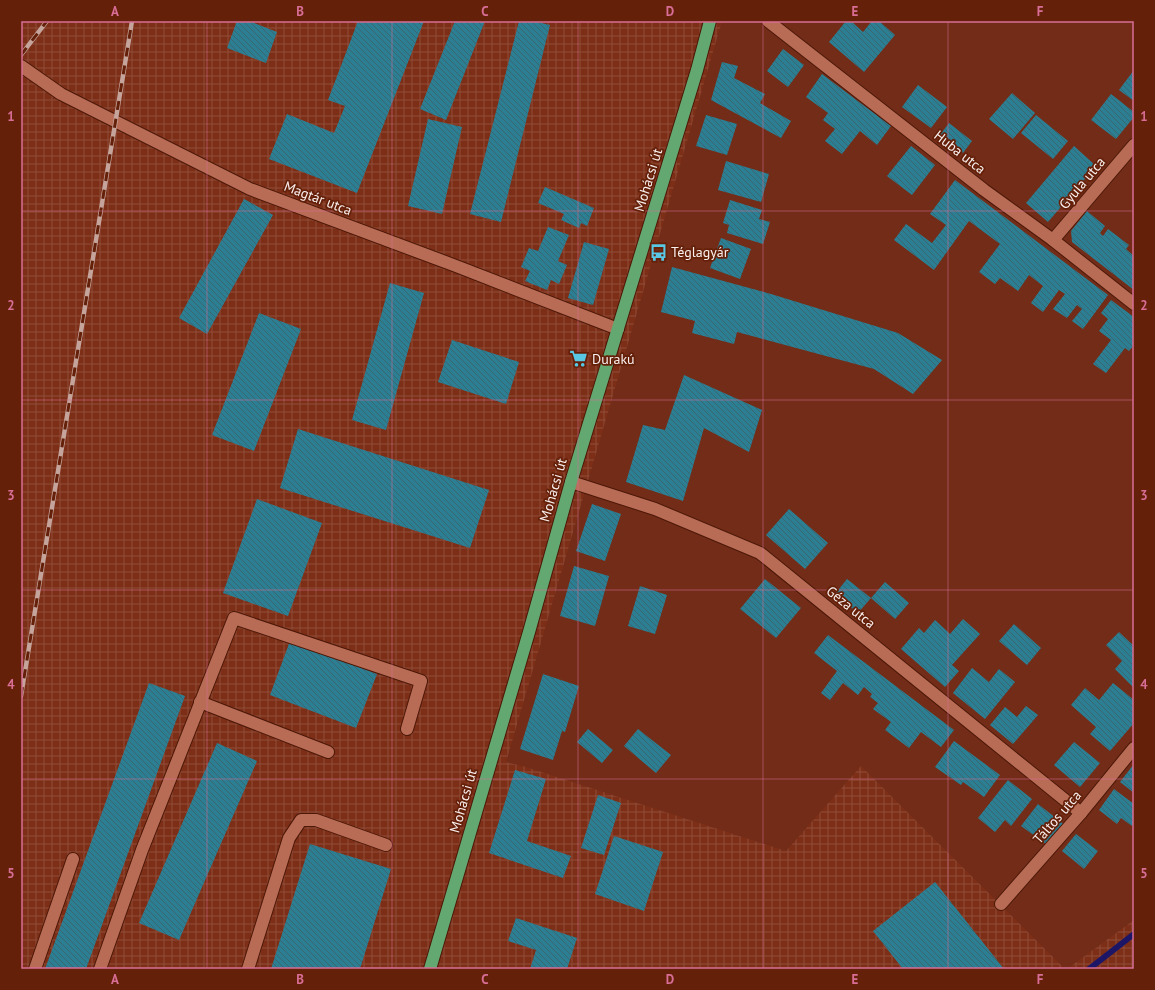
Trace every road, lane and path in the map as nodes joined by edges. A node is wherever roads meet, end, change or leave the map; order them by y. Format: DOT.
graph roads {
  1 [pos="710,21"];
  2 [pos="768,21"];
  3 [pos="21,66"];
  4 [pos="1134,145"];
  5 [pos="1053,240"];
  6 [pos="1134,304"];
  7 [pos="618,329"];
  8 [pos="571,482"];
  9 [pos="200,702"];
  10 [pos="407,729"];
  11 [pos="1134,748"];
  12 [pos="328,752"];
  13 [pos="1081,813"];
  14 [pos="386,845"];
  15 [pos="73,859"];
  16 [pos="1002,904"];
  17 [pos="35,969"];
  18 [pos="100,969"];
  19 [pos="248,969"];
  20 [pos="430,969"];
  1 -- 7 [label="main road, Mohácsi út"];
  2 -- 5 [label="street, Huba utca"];
  3 -- 7 [label="street, Magtár utca"];
  4 -- 5 [label="street, Gyula utca"];
  5 -- 6 [label="street, Huba utca"];
  7 -- 8 [label="main road, Mohácsi út"];
  8 -- 13 [label="street, Géza utca"];
  8 -- 20 [label="main road, Mohácsi út"];
  9 -- 10 [label="street"];
  9 -- 12 [label="street"];
  9 -- 18 [label="street"];
  11 -- 13 [label="street, Táltos utca"];
  13 -- 16 [label="street, Táltos utca"];
  14 -- 19 [label="street"];
  15 -- 17 [label="street"];
}
